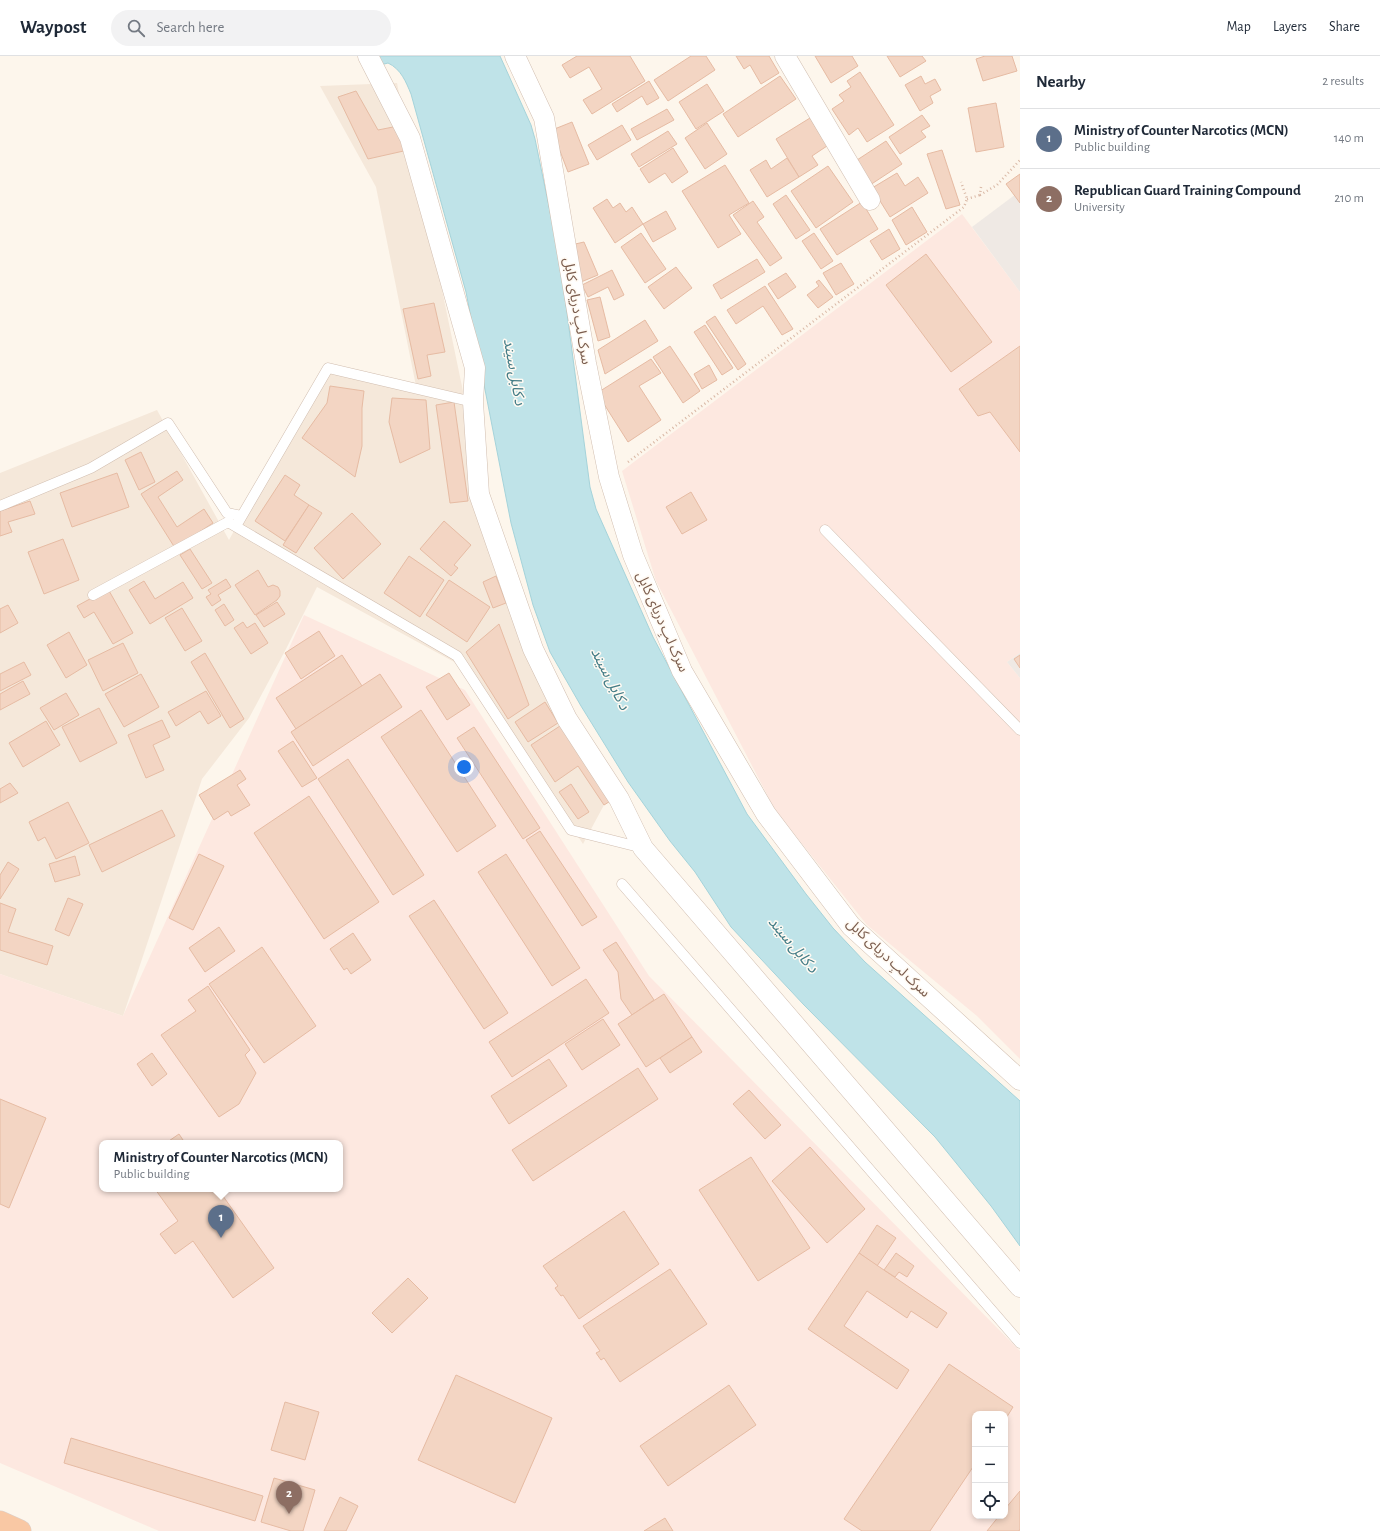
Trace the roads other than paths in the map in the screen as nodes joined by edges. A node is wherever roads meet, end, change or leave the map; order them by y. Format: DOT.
graph roads {
  1 [pos="368,56"];
  2 [pos="515,56"];
  3 [pos="785,56"];
  4 [pos="870,200"];
  5 [pos="473,402"];
  6 [pos="0,506"];
  7 [pos="241,516"];
  8 [pos="236,526"];
  9 [pos="825,530"];
  10 [pos="93,595"];
  11 [pos="1020,730"];
  12 [pos="643,848"];
  13 [pos="622,884"];
  14 [pos="1020,1080"];
  15 [pos="1020,1287"];
  16 [pos="1020,1343"];
  17 [pos="0,1522"];
  18 [pos="20,1531"];
  1 -- 5 [label="street"];
  2 -- 14 [label="street, سرک لبِ دریای کابل"];
  3 -- 4 [label="street"];
  5 -- 7 [label="lane"];
  5 -- 12 [label="street"];
  6 -- 7 [label="lane"];
  7 -- 8 [label="lane"];
  8 -- 10 [label="lane"];
  8 -- 12 [label="lane"];
  9 -- 11 [label="lane"];
  12 -- 15 [label="street"];
  13 -- 16 [label="lane"];
  17 -- 18 [label="highway"];
}
